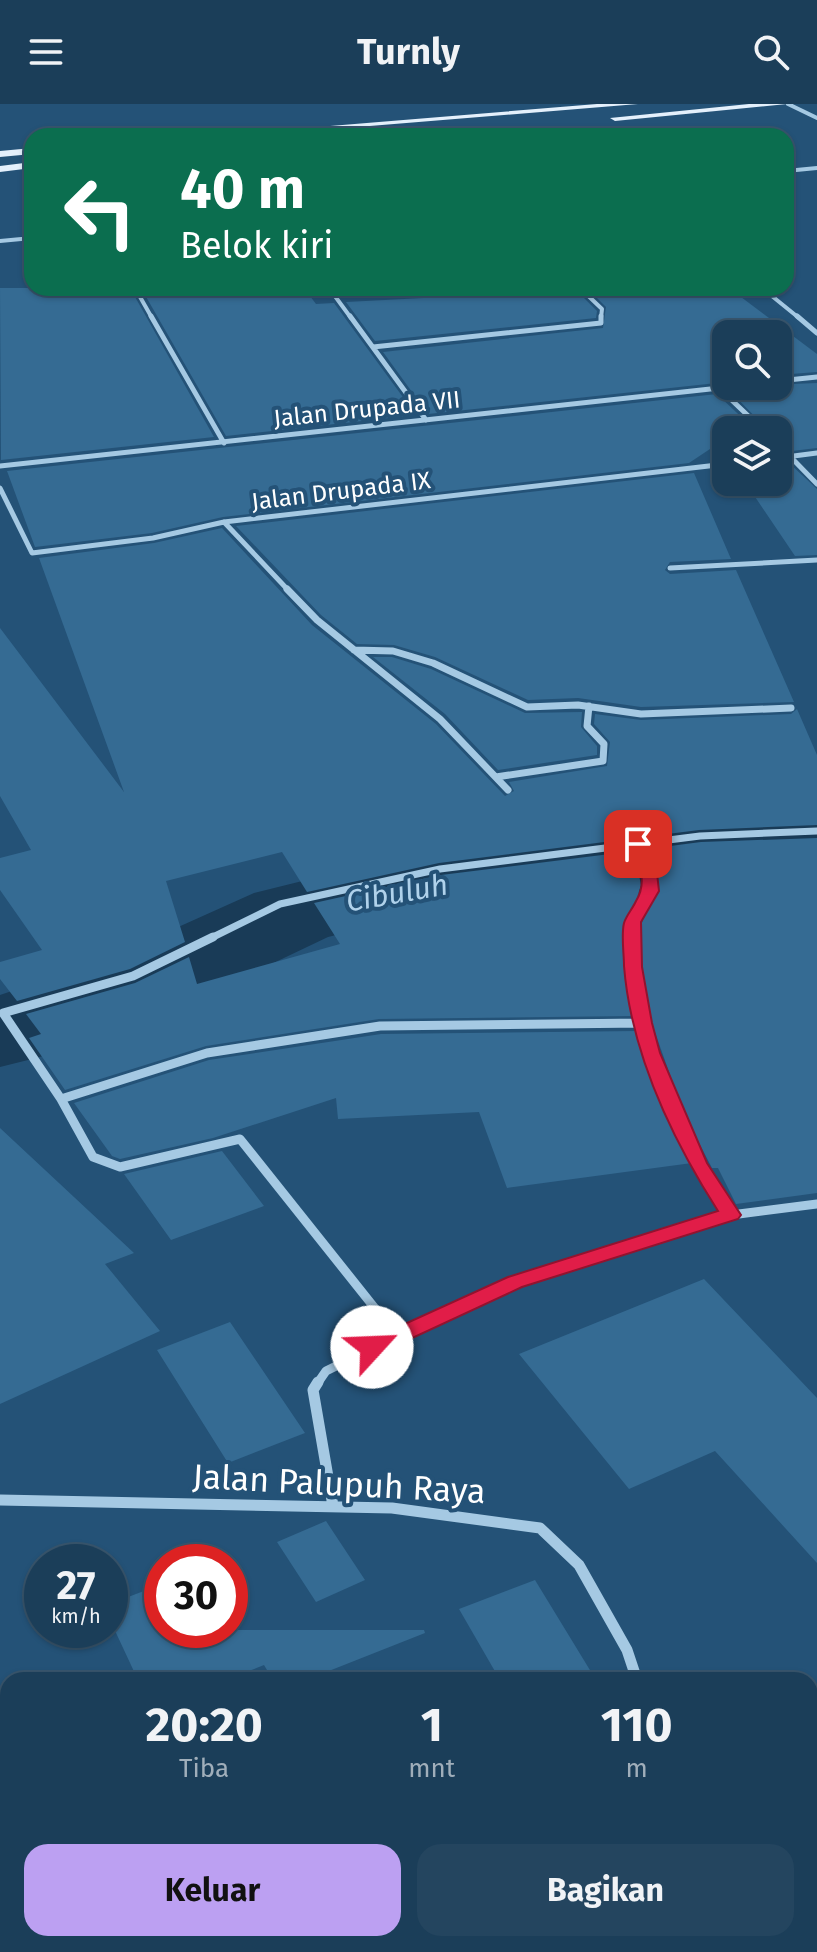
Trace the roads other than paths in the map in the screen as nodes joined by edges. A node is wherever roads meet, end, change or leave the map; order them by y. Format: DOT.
graph roads {
  1 [pos="633,104"];
  2 [pos="785,104"];
  3 [pos="817,118"];
  4 [pos="608,119"];
  5 [pos="322,128"];
  6 [pos="24,152"];
  7 [pos="0,154"];
  8 [pos="24,166"];
  9 [pos="817,168"];
  10 [pos="0,169"];
  11 [pos="794,170"];
  12 [pos="24,239"];
  13 [pos="0,241"];
  14 [pos="140,296"];
  15 [pos="335,296"];
  16 [pos="588,296"];
  17 [pos="772,296"];
  18 [pos="817,333"];
  19 [pos="373,347"];
  20 [pos="817,377"];
  21 [pos="792,380"];
  22 [pos="712,389"];
  23 [pos="732,400"];
  24 [pos="748,416"];
  25 [pos="426,420"];
  26 [pos="224,443"];
  27 [pos="817,453"];
  28 [pos="792,456"];
  29 [pos="792,457"];
  30 [pos="0,466"];
  31 [pos="712,466"];
  32 [pos="817,484"];
  33 [pos="0,488"];
  34 [pos="224,522"];
  35 [pos="817,560"];
  36 [pos="670,568"];
  37 [pos="354,650"];
  38 [pos="589,706"];
  39 [pos="791,708"];
  40 [pos="496,777"];
  41 [pos="508,790"];
  42 [pos="817,831"];
  43 [pos="640,847"];
  44 [pos="3,1015"];
  45 [pos="643,1023"];
  46 [pos="61,1099"];
  47 [pos="817,1204"];
  48 [pos="731,1215"];
  49 [pos="397,1336"];
  50 [pos="0,1500"];
  51 [pos="333,1506"];
  52 [pos="634,1672"];
  1 -- 5 [label="main road"];
  2 -- 3 [label="street"];
  2 -- 4 [label="main road"];
  6 -- 7 [label="main road"];
  8 -- 10 [label="main road"];
  9 -- 11 [label="street"];
  12 -- 13 [label="street"];
  14 -- 26 [label="street"];
  15 -- 19 [label="street"];
  16 -- 19 [label="street"];
  17 -- 18 [label="street"];
  19 -- 25 [label="street"];
  20 -- 21 [label="street"];
  22 -- 25 [label="street, Jalan Drupada VII"];
  23 -- 24 [label="street"];
  25 -- 26 [label="street, Jalan Drupada VII"];
  26 -- 30 [label="street, Jalan Drupada VII"];
  27 -- 28 [label="street"];
  29 -- 32 [label="street"];
  31 -- 34 [label="street, Jalan Drupada IX"];
  33 -- 34 [label="street, Jalan Drupada IX"];
  34 -- 37 [label="street"];
  35 -- 36 [label="street"];
  37 -- 38 [label="street"];
  37 -- 40 [label="street"];
  38 -- 39 [label="street"];
  38 -- 40 [label="street"];
  40 -- 41 [label="street"];
  42 -- 43 [label="street"];
  43 -- 44 [label="street"];
  43 -- 45 [label="street"];
  44 -- 46 [label="street"];
  45 -- 46 [label="street"];
  45 -- 48 [label="street"];
  46 -- 49 [label="street"];
  47 -- 48 [label="street"];
  48 -- 49 [label="street"];
  49 -- 51 [label="street"];
  50 -- 51 [label="street, Jalan Palupuh Raya"];
  51 -- 52 [label="street, Jalan Palupuh Raya"];
}
